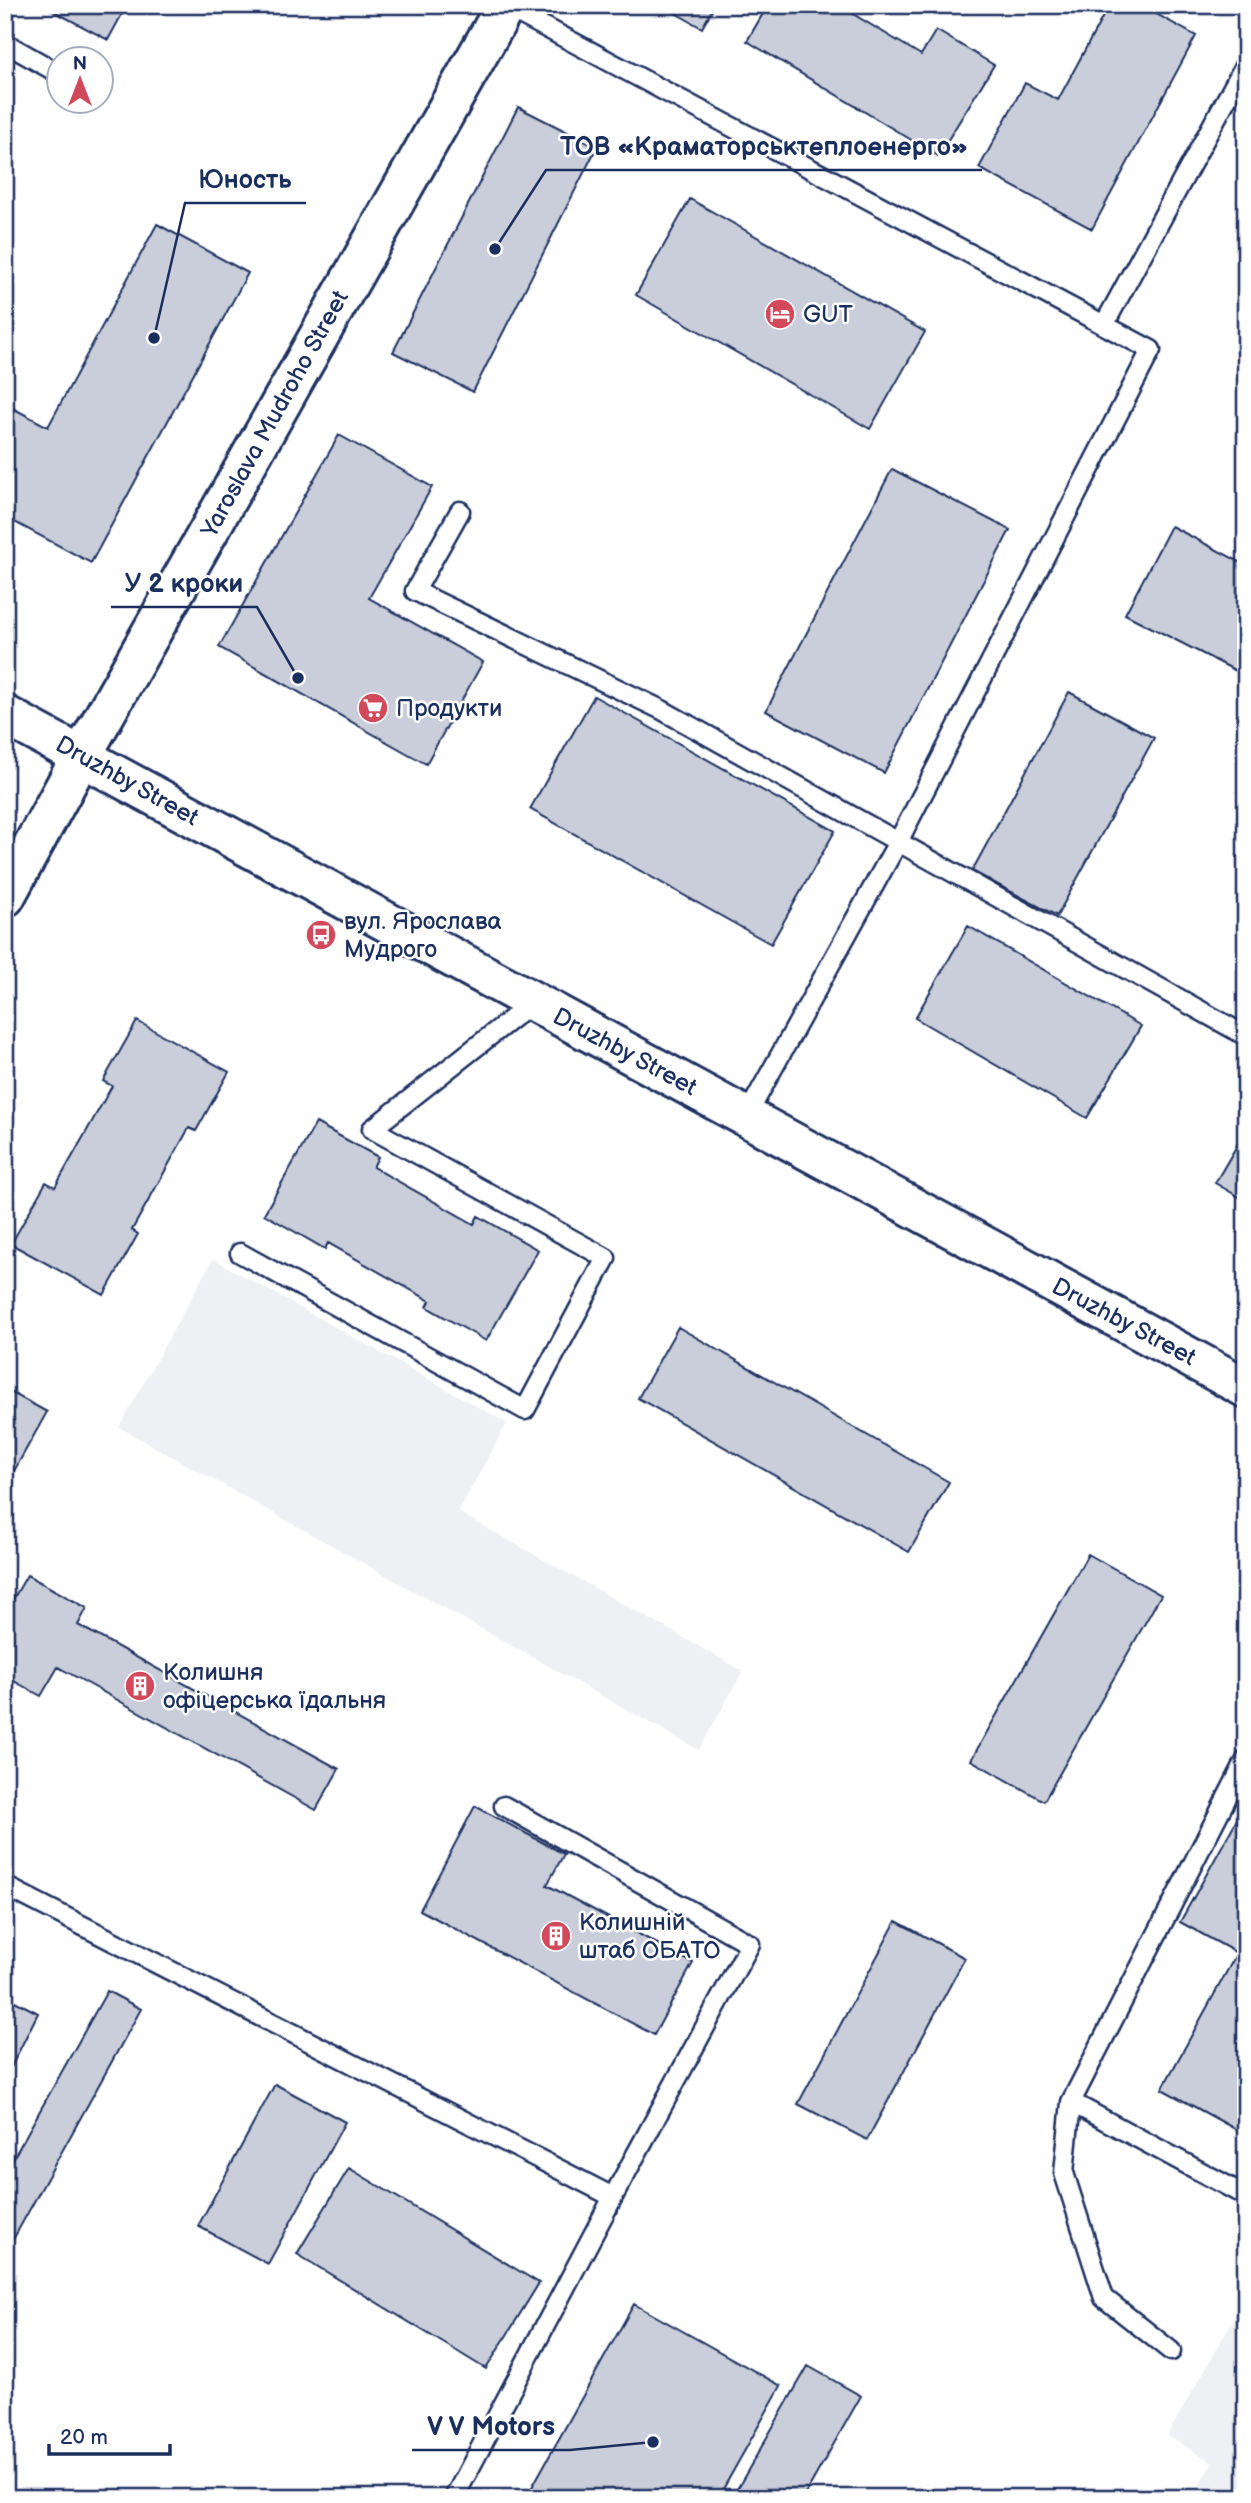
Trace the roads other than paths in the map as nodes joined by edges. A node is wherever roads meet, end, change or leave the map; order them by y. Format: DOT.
graph roads {
  1 [pos="505,6"];
  2 [pos="5,43"];
  3 [pos="1246,63"];
  4 [pos="46,66"];
  5 [pos="1104,325"];
  6 [pos="460,511"];
  7 [pos="5,715"];
  8 [pos="81,757"];
  9 [pos="898,842"];
  10 [pos="5,897"];
  11 [pos="533,1002"];
  12 [pos="1246,1036"];
  13 [pos="746,1117"];
  14 [pos="240,1253"];
  15 [pos="1246,1388"];
  16 [pos="1246,1760"];
  17 [pos="504,1807"];
  18 [pos="5,1886"];
  19 [pos="1071,2102"];
  20 [pos="1246,2196"];
  21 [pos="612,2197"];
  22 [pos="1171,2351"];
  23 [pos="454,2498"];
  1 -- 5 [label="lane"];
  1 -- 8 [label="street, Yaroslava Mudroho Street"];
  2 -- 4 [label="lane"];
  3 -- 5 [label="lane"];
  5 -- 9 [label="lane"];
  6 -- 9 [label="lane"];
  7 -- 8 [label="street, Druzhby Street"];
  8 -- 10 [label="street, Yaroslava Mudroho Street"];
  8 -- 11 [label="street, Druzhby Street"];
  9 -- 12 [label="lane"];
  9 -- 13 [label="lane"];
  11 -- 13 [label="street, Druzhby Street"];
  11 -- 14 [label="lane"];
  13 -- 15 [label="street, Druzhby Street"];
  16 -- 19 [label="lane"];
  17 -- 21 [label="lane"];
  18 -- 21 [label="lane"];
  19 -- 20 [label="lane"];
  19 -- 22 [label="lane"];
  21 -- 23 [label="lane"];
}
